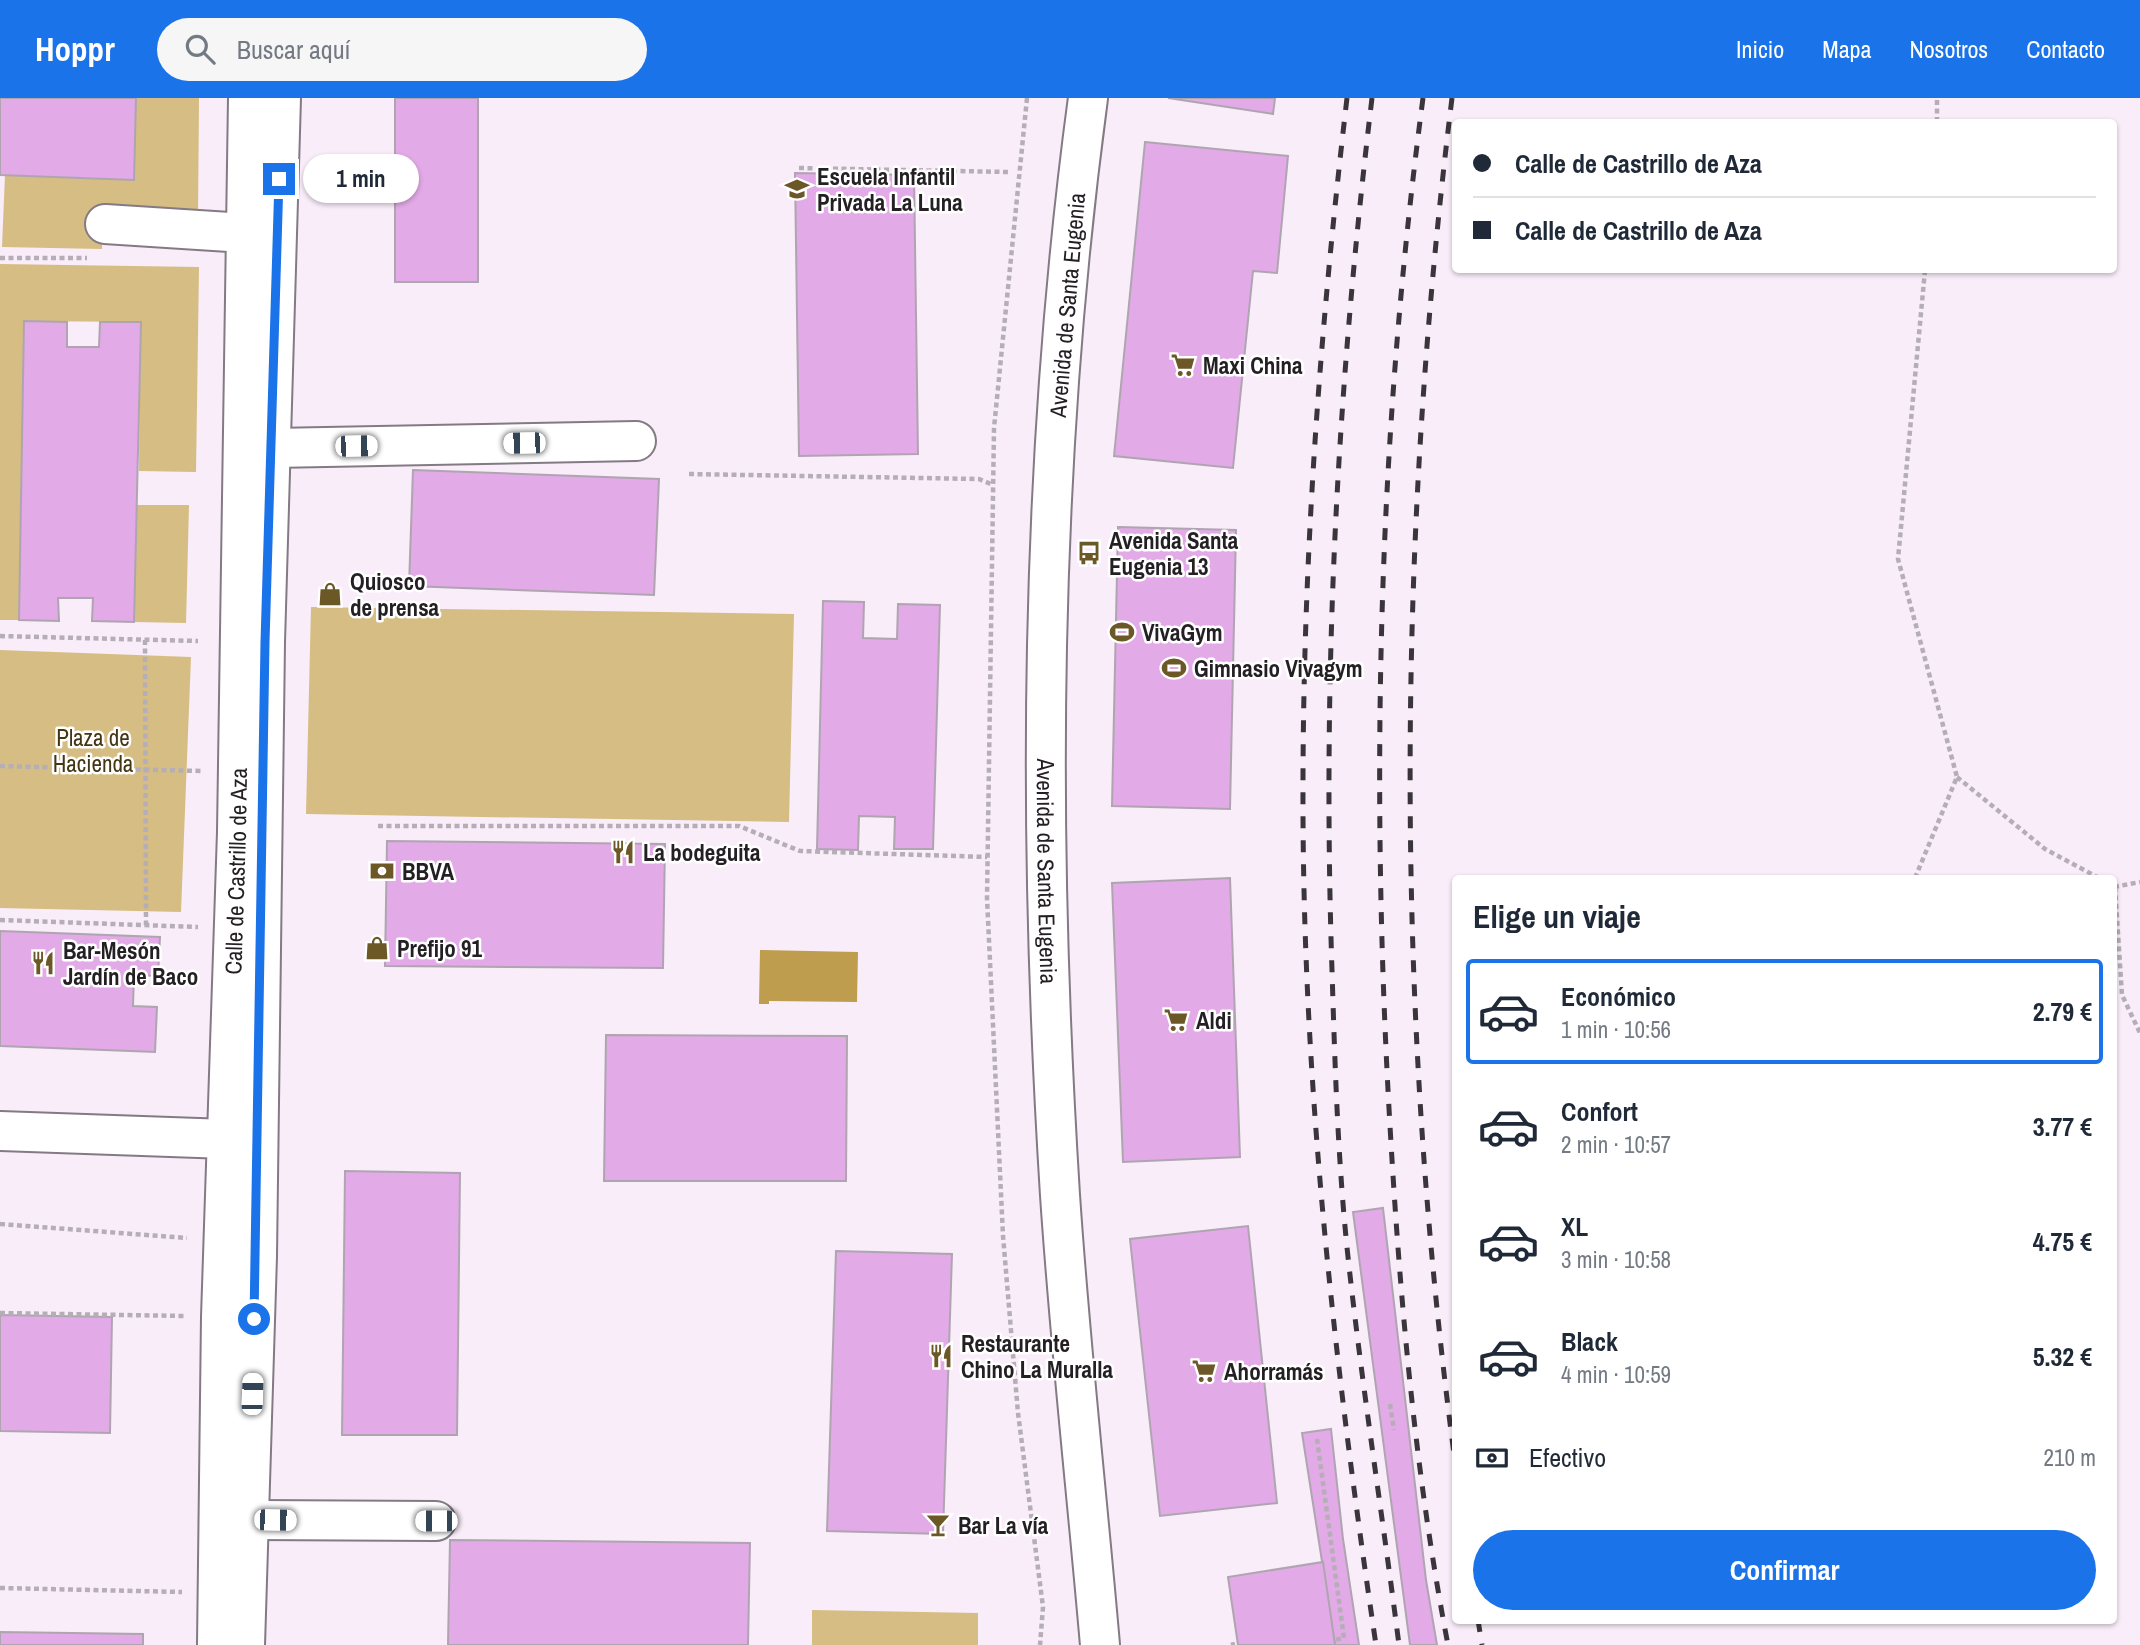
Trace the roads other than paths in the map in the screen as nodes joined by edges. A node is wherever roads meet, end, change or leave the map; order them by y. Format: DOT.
graph roads {
  1 [pos="248,98"];
  2 [pos="281,98"];
  3 [pos="1088,98"];
  4 [pos="105,225"];
  5 [pos="245,233"];
  6 [pos="636,441"];
  7 [pos="273,448"];
  8 [pos="0,1131"];
  9 [pos="227,1139"];
  10 [pos="248,1520"];
  11 [pos="436,1521"];
  12 [pos="217,1645"];
  13 [pos="245,1645"];
  14 [pos="1100,1645"];
  1 -- 5 [label="street, Calle de Castrillo de Aza"];
  2 -- 7 [label="street, Calle de Castrillo de Aza"];
  3 -- 14 [label="street, Avenida de Santa Eugenia"];
  4 -- 5 [label="street"];
  5 -- 9 [label="street, Calle de Castrillo de Aza"];
  6 -- 7 [label="street"];
  7 -- 10 [label="street, Calle de Castrillo de Aza"];
  8 -- 9 [label="street"];
  9 -- 12 [label="street, Calle de Castrillo de Aza"];
  10 -- 11 [label="street"];
  10 -- 13 [label="street, Calle de Castrillo de Aza"];
}
